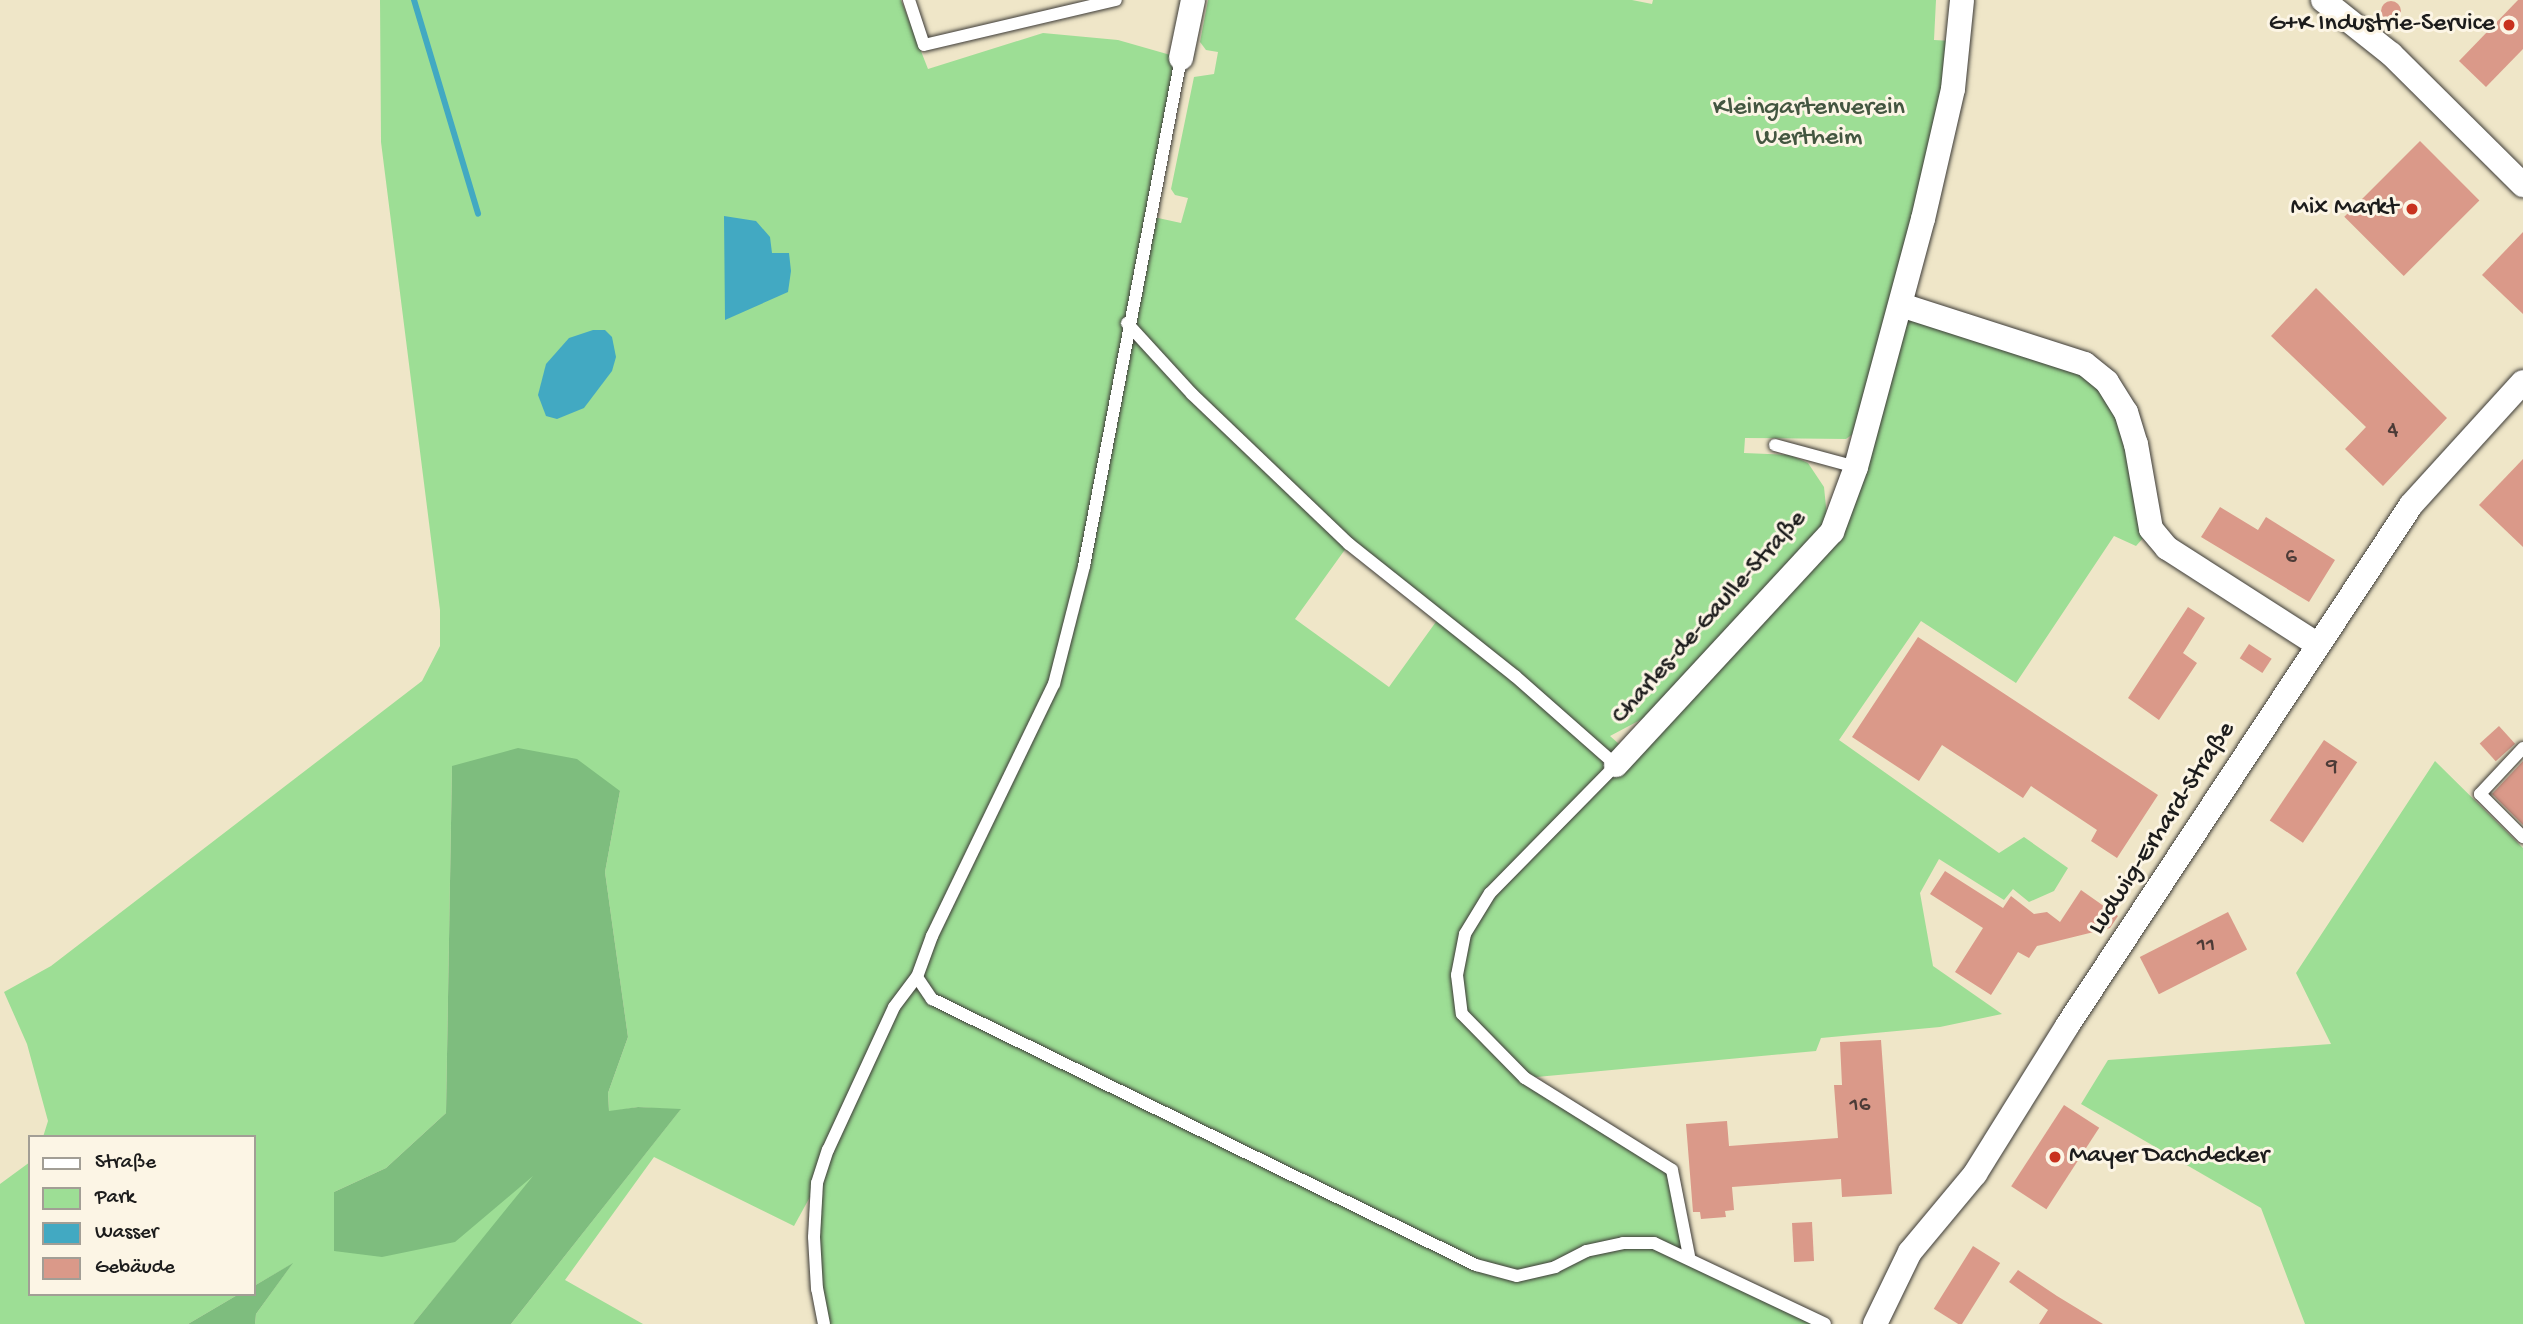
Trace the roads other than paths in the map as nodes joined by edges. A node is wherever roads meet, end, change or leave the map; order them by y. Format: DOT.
graph roads {
  1 [pos="909,0"];
  2 [pos="1116,0"];
  3 [pos="1193,0"];
  4 [pos="1962,0"];
  5 [pos="2323,0"];
  6 [pos="1181,58"];
  7 [pos="2523,185"];
  8 [pos="1901,305"];
  9 [pos="1127,323"];
  10 [pos="2523,382"];
  11 [pos="1775,445"];
  12 [pos="1856,467"];
  13 [pos="2318,645"];
  14 [pos="2523,748"];
  15 [pos="1616,765"];
  16 [pos="2523,837"];
  17 [pos="916,977"];
  18 [pos="1689,1256"];
  19 [pos="824,1324"];
  20 [pos="1825,1324"];
  21 [pos="1875,1324"];
  1 -- 2 [label="lane"];
  3 -- 6 [label="street"];
  4 -- 8 [label="street, Charles-de-Gaulle-Straße"];
  5 -- 7 [label="street"];
  6 -- 9 [label="lane"];
  8 -- 12 [label="street, Charles-de-Gaulle-Straße"];
  8 -- 13 [label="street"];
  9 -- 15 [label="lane"];
  9 -- 17 [label="lane"];
  10 -- 13 [label="street, Ludwig-Erhard-Straße"];
  11 -- 12 [label="lane"];
  12 -- 15 [label="street, Charles-de-Gaulle-Straße"];
  13 -- 21 [label="street, Ludwig-Erhard-Straße"];
  14 -- 16 [label="lane"];
  15 -- 18 [label="lane"];
  17 -- 18 [label="lane"];
  17 -- 19 [label="lane"];
  18 -- 20 [label="lane"];
}
